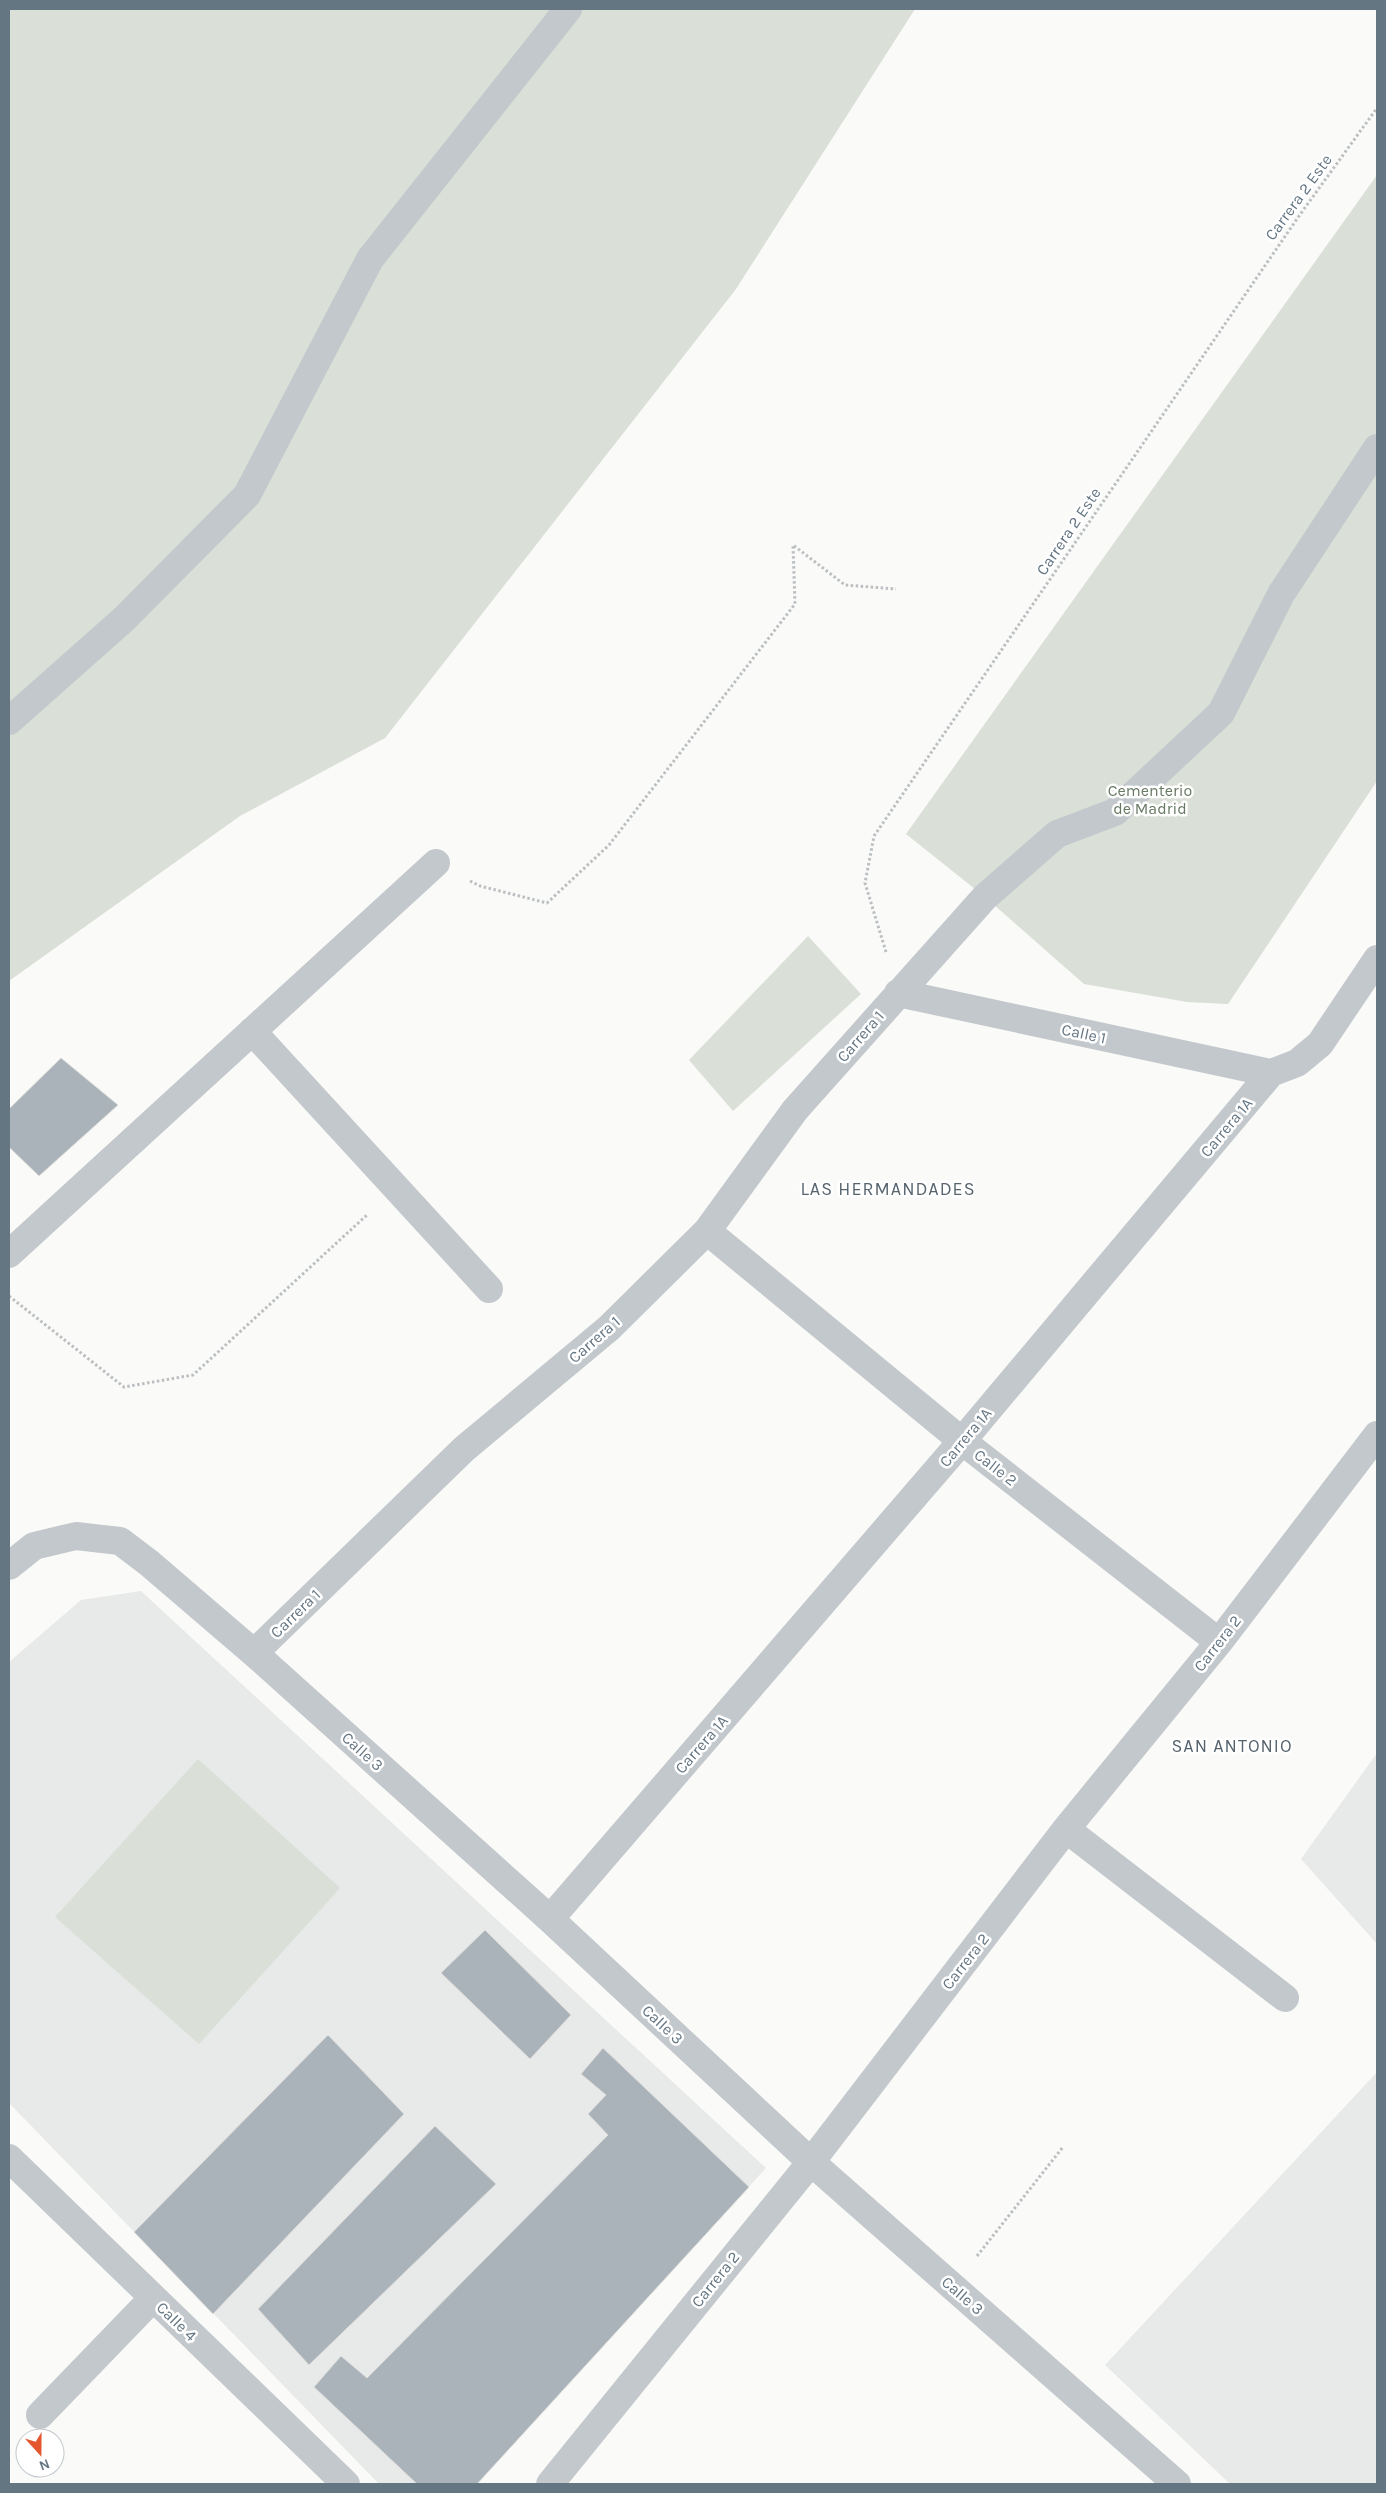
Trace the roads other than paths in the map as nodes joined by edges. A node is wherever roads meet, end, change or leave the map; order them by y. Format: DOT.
graph roads {
  1 [pos="568,9"];
  2 [pos="1377,448"];
  3 [pos="9,721"];
  4 [pos="436,863"];
  5 [pos="1377,959"];
  6 [pos="898,992"];
  7 [pos="252,1031"];
  8 [pos="1271,1073"];
  9 [pos="707,1231"];
  10 [pos="9,1254"];
  11 [pos="488,1289"];
  12 [pos="1377,1434"];
  13 [pos="962,1441"];
  14 [pos="9,1566"];
  15 [pos="1219,1642"];
  16 [pos="254,1653"];
  17 [pos="1066,1829"];
  18 [pos="550,1919"];
  19 [pos="1285,1998"];
  20 [pos="9,2158"];
  21 [pos="811,2162"];
  22 [pos="153,2298"];
  23 [pos="40,2415"];
  24 [pos="346,2484"];
  25 [pos="550,2484"];
  26 [pos="1177,2484"];
  1 -- 3 [label="street"];
  2 -- 6 [label="street, Carrera 1"];
  4 -- 7 [label="street"];
  5 -- 8 [label="street, Carrera 1A"];
  6 -- 8 [label="street, Calle 1"];
  6 -- 9 [label="street, Carrera 1"];
  7 -- 10 [label="street"];
  7 -- 11 [label="street"];
  8 -- 13 [label="street, Carrera 1A"];
  9 -- 13 [label="street, Calle 2"];
  9 -- 16 [label="street, Carrera 1"];
  12 -- 15 [label="street, Carrera 2"];
  13 -- 15 [label="street, Calle 2"];
  13 -- 18 [label="street, Carrera 1A"];
  14 -- 16 [label="street, Calle 3"];
  15 -- 17 [label="street, Carrera 2"];
  16 -- 18 [label="street, Calle 3"];
  17 -- 19 [label="street"];
  17 -- 21 [label="street, Carrera 2"];
  18 -- 21 [label="street, Calle 3"];
  20 -- 22 [label="street, Calle 4"];
  21 -- 25 [label="street, Carrera 2"];
  21 -- 26 [label="street, Calle 3"];
  22 -- 23 [label="street"];
  22 -- 24 [label="street, Calle 4"];
}
